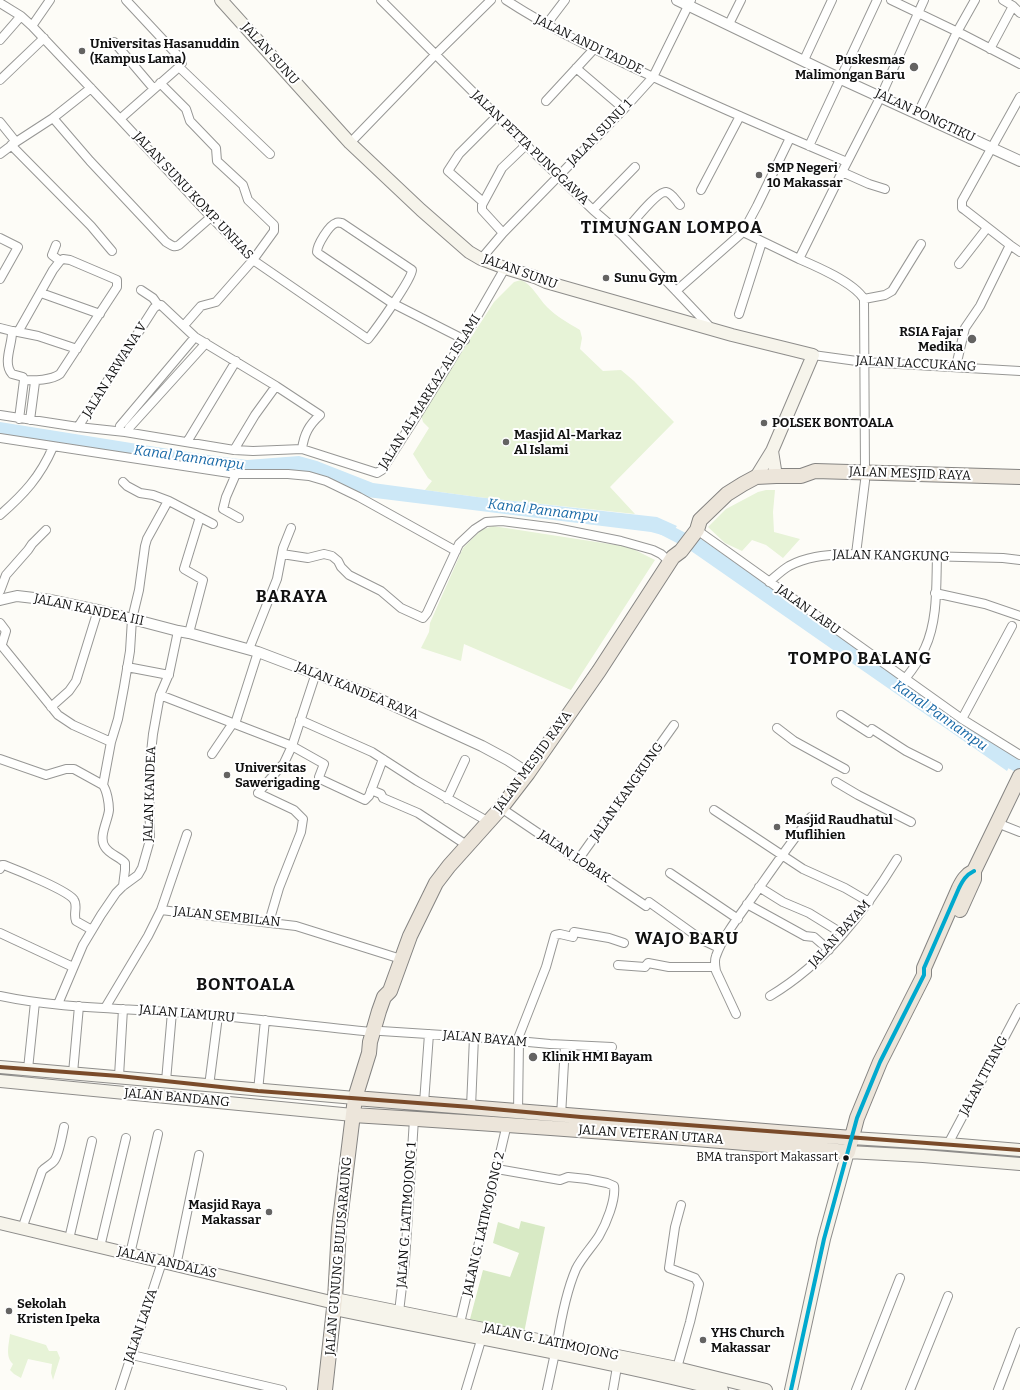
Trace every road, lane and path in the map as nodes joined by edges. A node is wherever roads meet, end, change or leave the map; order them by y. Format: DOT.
graph roads {
  1 [pos="50,0"];
  2 [pos="126,0"];
  3 [pos="221,0"];
  4 [pos="381,0"];
  5 [pos="491,0"];
  6 [pos="506,0"];
  7 [pos="565,0"];
  8 [pos="677,0"];
  9 [pos="741,0"];
  10 [pos="832,0"];
  11 [pos="877,0"];
  12 [pos="891,0"];
  13 [pos="924,0"];
  14 [pos="974,0"];
  15 [pos="1003,0"];
  16 [pos="0,3"];
  17 [pos="690,3"];
  18 [pos="1013,6"];
  19 [pos="918,12"];
  20 [pos="1020,13"];
  21 [pos="21,16"];
  22 [pos="729,24"];
  23 [pos="546,25"];
  24 [pos="32,26"];
  25 [pos="957,32"];
  26 [pos="44,38"];
  27 [pos="0,40"];
  28 [pos="114,42"];
  29 [pos="594,49"];
  30 [pos="990,49"];
  31 [pos="435,55"];
  32 [pos="804,60"];
  33 [pos="181,64"];
  34 [pos="1020,64"];
  35 [pos="576,68"];
  36 [pos="652,77"];
  37 [pos="841,79"];
  38 [pos="0,80"];
  39 [pos="157,86"];
  40 [pos="91,88"];
  41 [pos="881,96"];
  42 [pos="1020,97"];
  43 [pos="546,101"];
  44 [pos="624,109"];
  45 [pos="918,113"];
  46 [pos="497,116"];
  47 [pos="740,116"];
  48 [pos="53,118"];
  49 [pos="120,119"];
  50 [pos="0,122"];
  51 [pos="790,138"];
  52 [pos="350,143"];
  53 [pos="13,144"];
  54 [pos="526,145"];
  55 [pos="809,146"];
  56 [pos="992,147"];
  57 [pos="0,154"];
  58 [pos="270,154"];
  59 [pos="1020,161"];
  60 [pos="847,162"];
  61 [pos="635,168"];
  62 [pos="842,172"];
  63 [pos="558,175"];
  64 [pos="885,189"];
  65 [pos="701,190"];
  66 [pos="483,202"];
  67 [pos="680,205"];
  68 [pos="593,210"];
  69 [pos="211,218"];
  70 [pos="987,228"];
  71 [pos="743,232"];
  72 [pos="503,233"];
  73 [pos="622,235"];
  74 [pos="0,238"];
  75 [pos="762,242"];
  76 [pos="921,244"];
  77 [pos="56,245"];
  78 [pos="1010,245"];
  79 [pos="112,251"];
  80 [pos="1020,252"];
  81 [pos="481,259"];
  82 [pos="799,259"];
  83 [pos="253,260"];
  84 [pos="60,261"];
  85 [pos="959,264"];
  86 [pos="505,268"];
  87 [pos="0,279"];
  88 [pos="141,290"];
  89 [pos="676,290"];
  90 [pos="41,293"];
  91 [pos="864,299"];
  92 [pos="392,303"];
  93 [pos="158,305"];
  94 [pos="100,314"];
  95 [pos="739,314"];
  96 [pos="188,322"];
  97 [pos="0,328"];
  98 [pos="713,330"];
  99 [pos="15,331"];
  100 [pos="196,337"];
  101 [pos="465,340"];
  102 [pos="206,343"];
  103 [pos="77,349"];
  104 [pos="813,355"];
  105 [pos="236,361"];
  106 [pos="864,362"];
  107 [pos="956,366"];
  108 [pos="1020,371"];
  109 [pos="24,380"];
  110 [pos="34,382"];
  111 [pos="276,386"];
  112 [pos="0,416"];
  113 [pos="19,419"];
  114 [pos="30,420"];
  115 [pos="120,426"];
  116 [pos="78,427"];
  117 [pos="129,428"];
  118 [pos="0,438"];
  119 [pos="187,442"];
  120 [pos="53,447"];
  121 [pos="302,449"];
  122 [pos="234,450"];
  123 [pos="772,451"];
  124 [pos="236,474"];
  125 [pos="776,476"];
  126 [pos="756,477"];
  127 [pos="865,477"];
  128 [pos="1020,477"];
  129 [pos="1001,481"];
  130 [pos="123,482"];
  131 [pos="1020,486"];
  132 [pos="168,501"];
  133 [pos="0,515"];
  134 [pos="200,517"];
  135 [pos="239,518"];
  136 [pos="213,524"];
  137 [pos="291,528"];
  138 [pos="46,530"];
  139 [pos="685,540"];
  140 [pos="456,551"];
  141 [pos="282,554"];
  142 [pos="856,554"];
  143 [pos="937,556"];
  144 [pos="1020,560"];
  145 [pos="769,582"];
  146 [pos="0,591"];
  147 [pos="935,593"];
  148 [pos="0,600"];
  149 [pos="98,610"];
  150 [pos="1020,616"];
  151 [pos="132,619"];
  152 [pos="0,623"];
  153 [pos="1012,626"];
  154 [pos="178,631"];
  155 [pos="189,633"];
  156 [pos="253,650"];
  157 [pos="127,666"];
  158 [pos="316,673"];
  159 [pos="168,675"];
  160 [pos="905,679"];
  161 [pos="160,695"];
  162 [pos="51,707"];
  163 [pos="841,715"];
  164 [pos="962,719"];
  165 [pos="300,720"];
  166 [pos="234,723"];
  167 [pos="674,724"];
  168 [pos="777,728"];
  169 [pos="111,742"];
  170 [pos="292,746"];
  171 [pos="212,754"];
  172 [pos="1020,755"];
  173 [pos="0,759"];
  174 [pos="383,759"];
  175 [pos="465,760"];
  176 [pos="938,767"];
  177 [pos="845,769"];
  178 [pos="528,773"];
  179 [pos="1019,779"];
  180 [pos="836,782"];
  181 [pos="103,785"];
  182 [pos="372,790"];
  183 [pos="447,799"];
  184 [pos="501,808"];
  185 [pos="714,810"];
  186 [pos="812,817"];
  187 [pos="489,822"];
  188 [pos="911,822"];
  189 [pos="997,822"];
  190 [pos="1020,832"];
  191 [pos="188,834"];
  192 [pos="468,846"];
  193 [pos="782,856"];
  194 [pos="897,859"];
  195 [pos="578,860"];
  196 [pos="0,869"];
  197 [pos="670,873"];
  198 [pos="123,886"];
  199 [pos="759,887"];
  200 [pos="869,902"];
  201 [pos="747,904"];
  202 [pos="161,910"];
  203 [pos="738,919"];
  204 [pos="269,922"];
  205 [pos="92,930"];
  206 [pos="0,933"];
  207 [pos="843,934"];
  208 [pos="624,943"];
  209 [pos="719,948"];
  210 [pos="829,950"];
  211 [pos="401,959"];
  212 [pos="618,965"];
  213 [pos="73,967"];
  214 [pos="715,967"];
  215 [pos="0,996"];
  216 [pos="770,996"];
  217 [pos="35,1002"];
  218 [pos="58,1004"];
  219 [pos="79,1006"];
  220 [pos="105,1008"];
  221 [pos="1020,1008"];
  222 [pos="123,1009"];
  223 [pos="172,1012"];
  224 [pos="736,1014"];
  225 [pos="218,1016"];
  226 [pos="265,1020"];
  227 [pos="377,1032"];
  228 [pos="429,1034"];
  229 [pos="474,1037"];
  230 [pos="518,1041"];
  231 [pos="565,1045"];
  232 [pos="612,1046"];
  233 [pos="0,1067"];
  234 [pos="28,1069"];
  235 [pos="73,1073"];
  236 [pos="103,1075"];
  237 [pos="119,1076"];
  238 [pos="0,1081"];
  239 [pos="166,1081"];
  240 [pos="209,1086"];
  241 [pos="102,1091"];
  242 [pos="258,1091"];
  243 [pos="355,1098"];
  244 [pos="424,1103"];
  245 [pos="471,1107"];
  246 [pos="518,1112"];
  247 [pos="353,1115"];
  248 [pos="561,1116"];
  249 [pos="414,1119"];
  250 [pos="507,1124"];
  251 [pos="580,1124"];
  252 [pos="64,1127"];
  253 [pos="715,1133"];
  254 [pos="158,1134"];
  255 [pos="126,1138"];
  256 [pos="852,1138"];
  257 [pos="92,1141"];
  258 [pos="948,1144"];
  259 [pos="1020,1150"];
  260 [pos="848,1152"];
  261 [pos="198,1154"];
  262 [pos="1020,1164"];
  263 [pos="497,1169"];
  264 [pos="681,1204"];
  265 [pos="0,1223"];
  266 [pos="22,1229"];
  267 [pos="69,1239"];
  268 [pos="100,1247"];
  269 [pos="130,1254"];
  270 [pos="162,1262"];
  271 [pos="176,1266"];
  272 [pos="900,1278"];
  273 [pos="948,1296"];
  274 [pos="335,1303"];
  275 [pos="399,1312"];
  276 [pos="460,1323"];
  277 [pos="1020,1332"];
  278 [pos="482,1337"];
  279 [pos="556,1348"];
  280 [pos="132,1355"];
  281 [pos="618,1361"];
  282 [pos="677,1368"];
  283 [pos="120,1390"];
  284 [pos="277,1390"];
  285 [pos="325,1390"];
  286 [pos="466,1390"];
  287 [pos="547,1390"];
  288 [pos="613,1390"];
  289 [pos="722,1390"];
  290 [pos="766,1390"];
  291 [pos="791,1390"];
  292 [pos="856,1390"];
  293 [pos="910,1390"];
  294 [pos="998,1390"];
  1 -- 24 [label="street"];
  2 -- 33 [label="street"];
  3 -- 52 [label="main road, JALAN SUNU"];
  4 -- 31 [label="street, JALAN PETTA PUNGGAWA"];
  5 -- 31 [label="street"];
  6 -- 23 [label="street, JALAN ANDI TADDE"];
  7 -- 23 [label="street"];
  8 -- 17 [label="street, JALAN PONGTIKU"];
  9 -- 22 [label="street"];
  10 -- 32 [label="street"];
  11 -- 37 [label="street"];
  12 -- 19 [label="street"];
  13 -- 19 [label="street"];
  14 -- 25 [label="street"];
  15 -- 18 [label="street"];
  16 -- 21 [label="street, JALAN SUNU KOMP. UNHAS"];
  17 -- 22 [label="street, JALAN PONGTIKU"];
  17 -- 36 [label="street, JALAN SUNU 1"];
  18 -- 20 [label="street"];
  18 -- 30 [label="street"];
  19 -- 25 [label="street"];
  19 -- 41 [label="street"];
  21 -- 24 [label="street, JALAN SUNU KOMP. UNHAS"];
  21 -- 27 [label="street"];
  22 -- 32 [label="street, JALAN PONGTIKU"];
  23 -- 29 [label="street, JALAN ANDI TADDE"];
  24 -- 26 [label="street, JALAN SUNU KOMP. UNHAS"];
  25 -- 30 [label="street"];
  25 -- 45 [label="street"];
  26 -- 38 [label="street"];
  26 -- 40 [label="street, JALAN SUNU KOMP. UNHAS"];
  28 -- 39 [label="street"];
  29 -- 35 [label="street"];
  29 -- 36 [label="street, JALAN ANDI TADDE"];
  30 -- 34 [label="street"];
  31 -- 46 [label="street, JALAN PETTA PUNGGAWA"];
  31 -- 52 [label="street"];
  32 -- 37 [label="street, JALAN PONGTIKU"];
  33 -- 39 [label="street"];
  33 -- 58 [label="street"];
  35 -- 43 [label="street"];
  35 -- 44 [label="street"];
  36 -- 44 [label="street, JALAN SUNU 1"];
  36 -- 47 [label="street, JALAN ANDI TADDE"];
  37 -- 41 [label="street, JALAN PONGTIKU"];
  37 -- 55 [label="street"];
  39 -- 49 [label="street"];
  39 -- 83 [label="street"];
  40 -- 48 [label="street"];
  40 -- 49 [label="street, JALAN SUNU KOMP. UNHAS"];
  41 -- 45 [label="street, JALAN PONGTIKU"];
  41 -- 60 [label="street"];
  42 -- 56 [label="street"];
  44 -- 63 [label="street, JALAN SUNU 1"];
  45 -- 56 [label="street, JALAN PONGTIKU"];
  46 -- 54 [label="street, JALAN PETTA PUNGGAWA"];
  46 -- 66 [label="street"];
  47 -- 51 [label="street, JALAN ANDI TADDE"];
  47 -- 65 [label="street"];
  48 -- 53 [label="street"];
  48 -- 69 [label="street"];
  49 -- 69 [label="street, JALAN SUNU KOMP. UNHAS"];
  50 -- 53 [label="street"];
  51 -- 55 [label="street, JALAN ANDI TADDE"];
  51 -- 71 [label="street"];
  52 -- 81 [label="main road, JALAN SUNU"];
  53 -- 57 [label="street"];
  53 -- 79 [label="street"];
  54 -- 63 [label="street, JALAN PETTA PUNGGAWA"];
  54 -- 66 [label="street"];
  55 -- 60 [label="street, JALAN ANDI TADDE"];
  56 -- 59 [label="street, JALAN PONGTIKU"];
  56 -- 70 [label="street"];
  60 -- 62 [label="street"];
  61 -- 68 [label="street"];
  62 -- 64 [label="street"];
  62 -- 82 [label="street"];
  63 -- 68 [label="street, JALAN PETTA PUNGGAWA"];
  63 -- 72 [label="street, JALAN SUNU 1"];
  66 -- 72 [label="street"];
  67 -- 73 [label="street"];
  68 -- 73 [label="street, JALAN PETTA PUNGGAWA"];
  69 -- 83 [label="street, JALAN SUNU KOMP. UNHAS"];
  70 -- 78 [label="street"];
  70 -- 85 [label="street"];
  71 -- 75 [label="street"];
  71 -- 89 [label="street"];
  72 -- 81 [label="street, JALAN SUNU 1"];
  73 -- 89 [label="street, JALAN PETTA PUNGGAWA"];
  74 -- 87 [label="street"];
  75 -- 82 [label="street"];
  75 -- 95 [label="street"];
  76 -- 91 [label="street"];
  77 -- 84 [label="street"];
  78 -- 80 [label="street"];
  78 -- 107 [label="street"];
  81 -- 86 [label="main road, JALAN SUNU"];
  82 -- 91 [label="street"];
  83 -- 92 [label="street, JALAN SUNU KOMP. UNHAS"];
  83 -- 96 [label="street"];
  84 -- 90 [label="street"];
  84 -- 94 [label="street"];
  86 -- 98 [label="main road, JALAN SUNU"];
  86 -- 101 [label="street, JALAN AL MARKAZ AL ISLAMI"];
  88 -- 93 [label="street"];
  89 -- 98 [label="street, JALAN PETTA PUNGGAWA"];
  90 -- 94 [label="street"];
  90 -- 99 [label="street"];
  91 -- 106 [label="street"];
  92 -- 92 [label="street"];
  92 -- 101 [label="street"];
  93 -- 100 [label="street"];
  93 -- 116 [label="street, JALAN ARWANA V"];
  94 -- 103 [label="street"];
  97 -- 99 [label="street"];
  98 -- 104 [label="main road, JALAN SUNU"];
  99 -- 103 [label="street"];
  99 -- 109 [label="street"];
  100 -- 102 [label="street"];
  100 -- 115 [label="street"];
  101 -- 121 [label="street, JALAN AL MARKAZ AL ISLAMI"];
  102 -- 105 [label="street"];
  102 -- 117 [label="street"];
  103 -- 110 [label="street"];
  104 -- 106 [label="street, JALAN LACCUKANG"];
  104 -- 123 [label="main road"];
  105 -- 111 [label="street"];
  105 -- 119 [label="street"];
  106 -- 107 [label="street, JALAN LACCUKANG"];
  106 -- 127 [label="street"];
  107 -- 108 [label="street, JALAN LACCUKANG"];
  109 -- 110 [label="street"];
  109 -- 113 [label="street"];
  110 -- 114 [label="street"];
  111 -- 121 [label="street"];
  111 -- 122 [label="street"];
  112 -- 113 [label="street, JALAN AL MARKAZ AL ISLAMI"];
  113 -- 114 [label="street, JALAN AL MARKAZ AL ISLAMI"];
  114 -- 116 [label="street, JALAN AL MARKAZ AL ISLAMI"];
  116 -- 119 [label="street, JALAN AL MARKAZ AL ISLAMI"];
  118 -- 120 [label="street"];
  119 -- 122 [label="street, JALAN AL MARKAZ AL ISLAMI"];
  120 -- 124 [label="street"];
  120 -- 133 [label="street"];
  121 -- 122 [label="street, JALAN AL MARKAZ AL ISLAMI"];
  123 -- 125 [label="main road"];
  123 -- 126 [label="main road"];
  124 -- 135 [label="street"];
  124 -- 140 [label="street"];
  125 -- 126 [label="highway, JALAN MESJID RAYA"];
  125 -- 127 [label="highway, JALAN MESJID RAYA"];
  126 -- 139 [label="highway, JALAN MESJID RAYA"];
  127 -- 129 [label="highway, JALAN MESJID RAYA"];
  127 -- 142 [label="street"];
  128 -- 129 [label="highway, JALAN MESJID RAYA"];
  129 -- 131 [label="highway, JALAN MESJID RAYA"];
  130 -- 132 [label="street"];
  132 -- 134 [label="street"];
  132 -- 151 [label="street"];
  134 -- 136 [label="street"];
  134 -- 155 [label="street"];
  137 -- 141 [label="street"];
  138 -- 146 [label="street"];
  139 -- 140 [label="street, JALAN LABU"];
  139 -- 145 [label="street, JALAN LABU"];
  139 -- 178 [label="highway, JALAN MESJID RAYA"];
  140 -- 141 [label="street, JALAN LABU"];
  141 -- 156 [label="street"];
  142 -- 143 [label="street, JALAN KANGKUNG"];
  142 -- 145 [label="street, JALAN KANGKUNG"];
  143 -- 144 [label="street, JALAN KANGKUNG"];
  143 -- 147 [label="street"];
  145 -- 160 [label="street, JALAN LABU"];
  147 -- 150 [label="street"];
  147 -- 160 [label="street"];
  148 -- 149 [label="street, JALAN KANDEA III"];
  149 -- 151 [label="street, JALAN KANDEA III"];
  149 -- 162 [label="street"];
  151 -- 154 [label="street, JALAN KANDEA III"];
  151 -- 157 [label="street"];
  152 -- 162 [label="street"];
  153 -- 164 [label="street"];
  154 -- 155 [label="street, JALAN KANDEA RAYA"];
  154 -- 159 [label="street, JALAN KANDEA"];
  155 -- 156 [label="street, JALAN KANDEA RAYA"];
  156 -- 158 [label="street, JALAN KANDEA RAYA"];
  156 -- 166 [label="street"];
  157 -- 159 [label="street"];
  157 -- 169 [label="street"];
  158 -- 165 [label="street"];
  158 -- 178 [label="street, JALAN KANDEA RAYA"];
  159 -- 161 [label="street, JALAN KANDEA"];
  160 -- 164 [label="street, JALAN LABU"];
  161 -- 166 [label="street"];
  161 -- 198 [label="street, JALAN KANDEA"];
  162 -- 169 [label="street"];
  163 -- 176 [label="street"];
  164 -- 172 [label="street, JALAN LABU"];
  165 -- 170 [label="street"];
  165 -- 174 [label="street"];
  166 -- 170 [label="street"];
  166 -- 171 [label="street"];
  167 -- 195 [label="street, JALAN KANGKUNG"];
  168 -- 177 [label="street"];
  169 -- 181 [label="street"];
  170 -- 182 [label="street"];
  170 -- 204 [label="street"];
  173 -- 181 [label="street"];
  174 -- 182 [label="street"];
  174 -- 183 [label="street"];
  175 -- 183 [label="street"];
  178 -- 184 [label="highway, JALAN MESJID RAYA"];
  179 -- 189 [label="highway"];
  180 -- 188 [label="street"];
  181 -- 198 [label="street"];
  182 -- 192 [label="street"];
  183 -- 187 [label="street"];
  184 -- 187 [label="highway, JALAN MESJID RAYA"];
  184 -- 195 [label="street, JALAN LOBAK"];
  185 -- 193 [label="street"];
  186 -- 193 [label="street"];
  187 -- 192 [label="highway, JALAN MESJID RAYA"];
  189 -- 190 [label="street"];
  189 -- 256 [label="highway"];
  191 -- 202 [label="street"];
  192 -- 211 [label="highway, JALAN MESJID RAYA"];
  193 -- 199 [label="street"];
  193 -- 200 [label="street"];
  194 -- 200 [label="street, JALAN BAYAM"];
  195 -- 209 [label="street, JALAN LOBAK"];
  196 -- 205 [label="street"];
  197 -- 203 [label="street"];
  198 -- 205 [label="street, JALAN KANDEA"];
  199 -- 201 [label="street"];
  199 -- 207 [label="street"];
  200 -- 207 [label="street, JALAN BAYAM"];
  201 -- 203 [label="street"];
  201 -- 210 [label="street"];
  202 -- 204 [label="street, JALAN SEMBILAN"];
  202 -- 220 [label="street, JALAN SEMBILAN"];
  203 -- 209 [label="street"];
  204 -- 211 [label="street, JALAN SEMBILAN"];
  205 -- 213 [label="street, JALAN KANDEA"];
  206 -- 213 [label="street"];
  207 -- 210 [label="street, JALAN BAYAM"];
  208 -- 230 [label="street"];
  209 -- 214 [label="street"];
  210 -- 216 [label="street, JALAN BAYAM"];
  211 -- 227 [label="highway, JALAN MESJID RAYA"];
  212 -- 214 [label="street"];
  213 -- 218 [label="street, JALAN KANDEA"];
  214 -- 224 [label="street"];
  215 -- 217 [label="street, JALAN LAMURU"];
  217 -- 218 [label="street, JALAN LAMURU"];
  217 -- 234 [label="street"];
  218 -- 219 [label="street, JALAN LAMURU"];
  219 -- 220 [label="street, JALAN LAMURU"];
  219 -- 235 [label="street"];
  220 -- 222 [label="street, JALAN LAMURU"];
  221 -- 258 [label="street, JALAN TITANG"];
  222 -- 223 [label="street, JALAN LAMURU"];
  222 -- 237 [label="street"];
  223 -- 225 [label="street, JALAN LAMURU"];
  223 -- 239 [label="street"];
  225 -- 226 [label="street, JALAN LAMURU"];
  225 -- 240 [label="street"];
  226 -- 227 [label="street, JALAN LAMURU"];
  226 -- 242 [label="street"];
  227 -- 228 [label="street, JALAN BAYAM"];
  227 -- 243 [label="highway, JALAN MESJID RAYA"];
  228 -- 229 [label="street, JALAN BAYAM"];
  228 -- 244 [label="street"];
  229 -- 230 [label="street, JALAN BAYAM"];
  229 -- 245 [label="street"];
  230 -- 231 [label="street, JALAN BAYAM"];
  230 -- 246 [label="street"];
  231 -- 232 [label="street, JALAN BAYAM"];
  231 -- 248 [label="street"];
  233 -- 234 [label="main road, JALAN BANDANG"];
  234 -- 235 [label="main road, JALAN BANDANG"];
  235 -- 236 [label="main road, JALAN BANDANG"];
  236 -- 237 [label="main road, JALAN BANDANG"];
  236 -- 241 [label="main road"];
  237 -- 239 [label="main road, JALAN BANDANG"];
  238 -- 241 [label="main road, JALAN BANDANG"];
  239 -- 240 [label="main road, JALAN BANDANG"];
  240 -- 242 [label="main road, JALAN BANDANG"];
  241 -- 247 [label="main road, JALAN BANDANG"];
  242 -- 243 [label="main road, JALAN BANDANG"];
  243 -- 244 [label="highway, JALAN VETERAN UTARA"];
  243 -- 247 [label="highway, JALAN GUNUNG BULUSARAUNG"];
  244 -- 245 [label="highway, JALAN VETERAN UTARA"];
  245 -- 246 [label="highway, JALAN VETERAN UTARA"];
  246 -- 248 [label="highway, JALAN VETERAN UTARA"];
  247 -- 249 [label="highway, JALAN VETERAN UTARA"];
  247 -- 274 [label="highway, JALAN GUNUNG BULUSARAUNG"];
  248 -- 251 [label="highway, JALAN VETERAN UTARA"];
  249 -- 250 [label="highway, JALAN VETERAN UTARA"];
  249 -- 275 [label="street, JALAN G. LATIMOJONG 1"];
  250 -- 251 [label="highway, JALAN VETERAN UTARA"];
  250 -- 263 [label="street, JALAN G. LATIMOJONG 2"];
  251 -- 253 [label="highway, JALAN VETERAN UTARA"];
  252 -- 266 [label="street"];
  253 -- 256 [label="highway, JALAN VETERAN UTARA"];
  253 -- 260 [label="highway, JALAN VETERAN UTARA"];
  254 -- 269 [label="street"];
  255 -- 268 [label="street"];
  256 -- 258 [label="main road, JALAN VETERAN UTARA"];
  256 -- 260 [label="highway"];
  257 -- 267 [label="street"];
  258 -- 259 [label="main road, JALAN VETERAN UTARA"];
  260 -- 262 [label="main road, JALAN VETERAN UTARA"];
  260 -- 291 [label="main road"];
  261 -- 271 [label="street"];
  263 -- 276 [label="street, JALAN G. LATIMOJONG 2"];
  263 -- 279 [label="street"];
  264 -- 282 [label="street"];
  265 -- 266 [label="main road, JALAN ANDALAS"];
  266 -- 267 [label="main road, JALAN ANDALAS"];
  267 -- 268 [label="main road, JALAN ANDALAS"];
  268 -- 269 [label="main road, JALAN ANDALAS"];
  269 -- 270 [label="main road, JALAN ANDALAS"];
  270 -- 271 [label="main road, JALAN ANDALAS"];
  270 -- 280 [label="street, JALAN LAIYA"];
  271 -- 274 [label="main road, JALAN ANDALAS"];
  272 -- 292 [label="street"];
  273 -- 293 [label="street"];
  274 -- 275 [label="main road, JALAN G. LATIMOJONG"];
  274 -- 278 [label="main road, JALAN G. LATIMOJONG"];
  274 -- 285 [label="highway, JALAN GUNUNG BULUSARAUNG"];
  275 -- 276 [label="main road, JALAN G. LATIMOJONG"];
  276 -- 279 [label="main road, JALAN G. LATIMOJONG"];
  277 -- 294 [label="street"];
  278 -- 279 [label="main road, JALAN G. LATIMOJONG"];
  278 -- 286 [label="street"];
  279 -- 281 [label="main road, JALAN G. LATIMOJONG"];
  279 -- 287 [label="street"];
  280 -- 283 [label="street, JALAN LAIYA"];
  280 -- 284 [label="street"];
  281 -- 282 [label="main road, JALAN G. LATIMOJONG"];
  281 -- 288 [label="street"];
  281 -- 289 [label="main road, JALAN G. LATIMOJONG"];
  282 -- 290 [label="main road, JALAN G. LATIMOJONG"];
}
